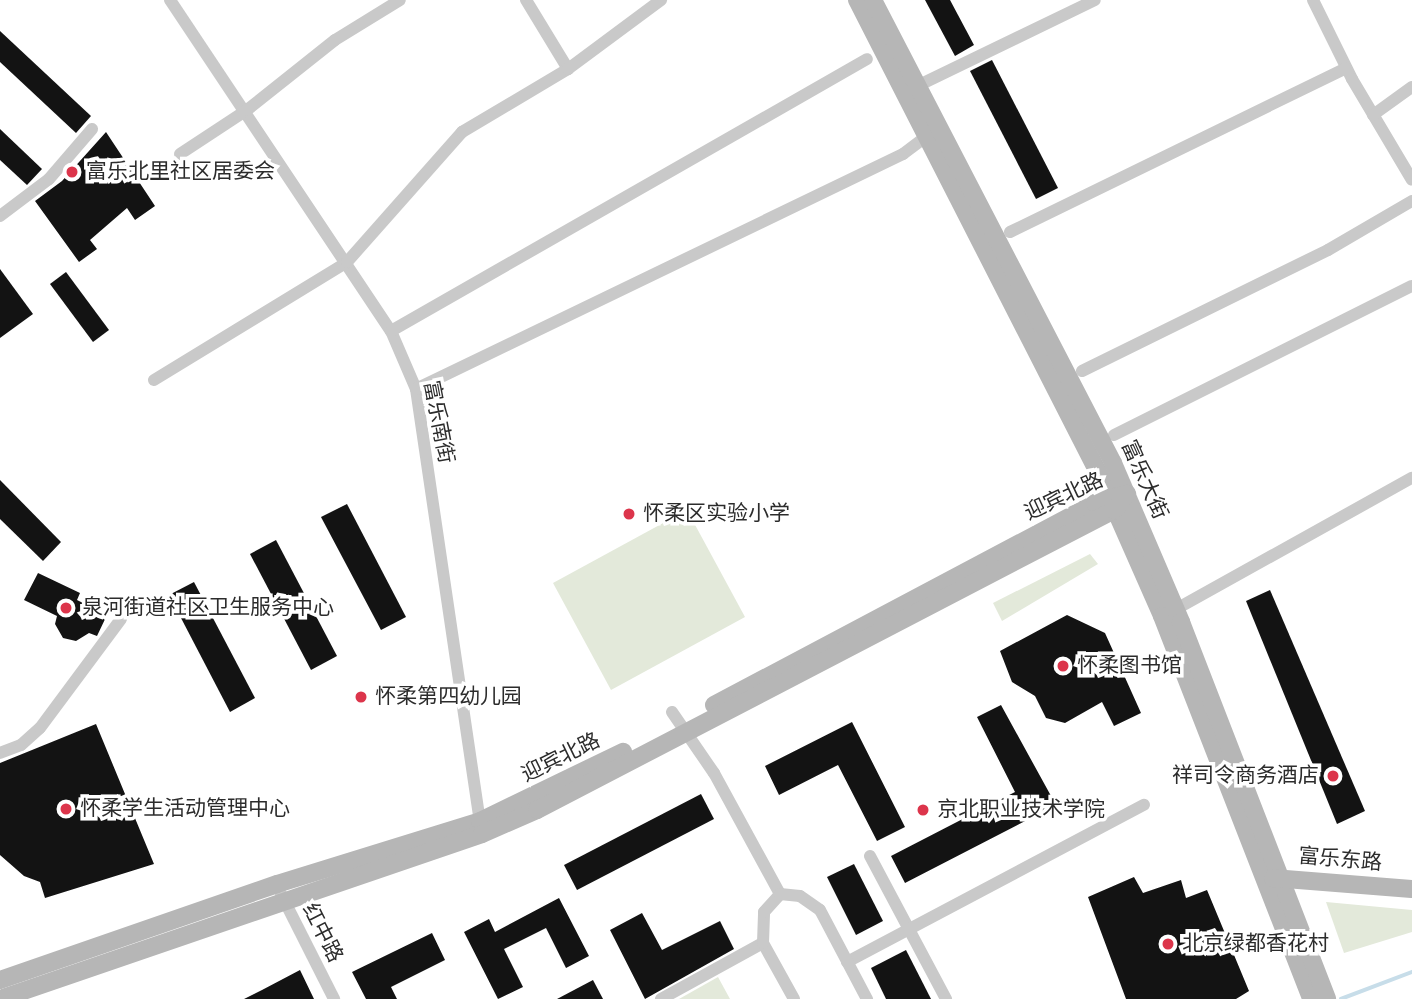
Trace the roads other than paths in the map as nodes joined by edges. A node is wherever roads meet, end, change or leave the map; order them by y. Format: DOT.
graph roads {
  1 [pos="170,0"];
  2 [pos="400,0"];
  3 [pos="526,0"];
  4 [pos="661,0"];
  5 [pos="857,0"];
  6 [pos="873,0"];
  7 [pos="1095,0"];
  8 [pos="1313,0"];
  9 [pos="867,59"];
  10 [pos="1346,68"];
  11 [pos="568,69"];
  12 [pos="1412,87"];
  13 [pos="911,89"];
  14 [pos="247,110"];
  15 [pos="1373,115"];
  16 [pos="92,129"];
  17 [pos="932,131"];
  18 [pos="180,154"];
  19 [pos="1412,180"];
  20 [pos="1412,201"];
  21 [pos="0,216"];
  22 [pos="1010,232"];
  23 [pos="348,262"];
  24 [pos="1412,286"];
  25 [pos="391,331"];
  26 [pos="1082,371"];
  27 [pos="154,380"];
  28 [pos="416,389"];
  29 [pos="1114,435"];
  30 [pos="1412,478"];
  31 [pos="1127,494"];
  32 [pos="1111,504"];
  33 [pos="1169,613"];
  34 [pos="121,619"];
  35 [pos="679,722"];
  36 [pos="0,753"];
  37 [pos="1144,805"];
  38 [pos="481,827"];
  39 [pos="870,856"];
  40 [pos="1272,878"];
  41 [pos="1412,889"];
  42 [pos="280,891"];
  43 [pos="780,894"];
  44 [pos="909,929"];
  45 [pos="763,943"];
  46 [pos="847,962"];
  47 [pos="1308,969"];
  48 [pos="0,980"];
  49 [pos="0,999"];
  50 [pos="334,999"];
  51 [pos="661,999"];
  52 [pos="794,999"];
  53 [pos="867,999"];
  54 [pos="947,999"];
  55 [pos="1311,999"];
  56 [pos="1327,999"];
  1 -- 14 [label="street, 富乐南街"];
  2 -- 14 [label="street"];
  3 -- 11 [label="street"];
  4 -- 11 [label="street"];
  5 -- 13 [label="main road, 富乐大街"];
  6 -- 13 [label="main road, 富乐大街"];
  7 -- 13 [label="street"];
  8 -- 10 [label="street"];
  9 -- 25 [label="street"];
  10 -- 15 [label="street"];
  10 -- 22 [label="street"];
  11 -- 23 [label="street"];
  12 -- 15 [label="street"];
  13 -- 17 [label="main road, 富乐大街"];
  14 -- 18 [label="street"];
  14 -- 23 [label="street, 富乐南街"];
  15 -- 19 [label="street"];
  16 -- 21 [label="street"];
  17 -- 28 [label="street"];
  17 -- 31 [label="main road, 富乐大街"];
  17 -- 32 [label="main road, 富乐大街"];
  20 -- 26 [label="street"];
  23 -- 25 [label="street, 富乐南街"];
  23 -- 27 [label="street"];
  24 -- 29 [label="street"];
  25 -- 28 [label="street, 富乐南街"];
  28 -- 38 [label="street, 富乐南街"];
  30 -- 33 [label="street"];
  31 -- 32 [label="main road, 迎宾北路"];
  31 -- 33 [label="main road, 富乐大街"];
  32 -- 33 [label="main road, 富乐大街"];
  32 -- 35 [label="main road, 迎宾北路"];
  33 -- 40 [label="main road, 富乐大街"];
  34 -- 36 [label="street"];
  35 -- 38 [label="main road, 迎宾北路"];
  35 -- 43 [label="street"];
  37 -- 44 [label="street"];
  38 -- 42 [label="main road, 迎宾北路"];
  39 -- 44 [label="street"];
  40 -- 41 [label="main road, 富乐东路"];
  40 -- 47 [label="main road, 富乐大街"];
  42 -- 48 [label="main road, 迎宾北路"];
  42 -- 49 [label="main road, 迎宾北路"];
  42 -- 50 [label="street, 红中路"];
  43 -- 45 [label="street"];
  43 -- 46 [label="street"];
  44 -- 46 [label="street"];
  44 -- 54 [label="street"];
  45 -- 51 [label="street"];
  45 -- 52 [label="street"];
  46 -- 53 [label="street"];
  47 -- 55 [label="main road, 富乐大街"];
  47 -- 56 [label="main road, 富乐大街"];
}
